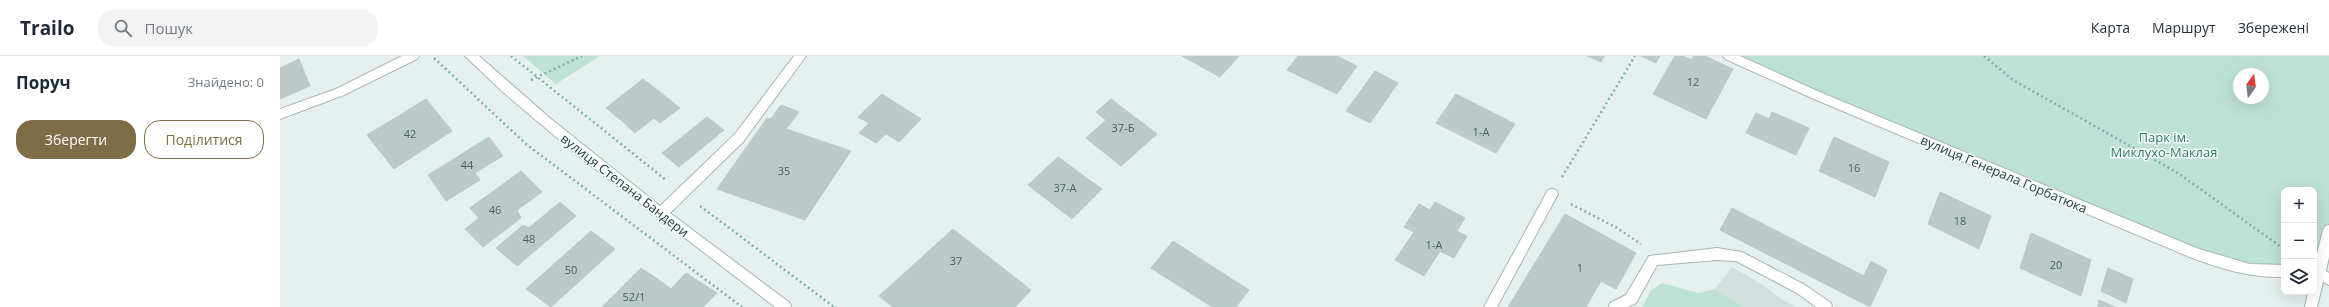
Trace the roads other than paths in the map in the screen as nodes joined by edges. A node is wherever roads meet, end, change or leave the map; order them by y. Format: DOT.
graph roads {
  1 [pos="413,56"];
  2 [pos="471,56"];
  3 [pos="800,56"];
  4 [pos="1729,56"];
  5 [pos="280,114"];
  6 [pos="1552,194"];
  7 [pos="660,212"];
  8 [pos="2329,230"];
  9 [pos="2281,271"];
  10 [pos="2320,275"];
  11 [pos="785,307"];
  12 [pos="1490,307"];
  13 [pos="1615,307"];
  14 [pos="1826,307"];
  15 [pos="2310,307"];
  1 -- 5 [label="street"];
  2 -- 7 [label="street, вулиця Степана Бандери"];
  3 -- 7 [label="street"];
  4 -- 9 [label="street, вулиця Генерала Горбатюка"];
  6 -- 12 [label="street"];
  7 -- 11 [label="street, вулиця Степана Бандери"];
  8 -- 10 [label="street"];
  10 -- 15 [label="street"];
  13 -- 14 [label="street"];
}
